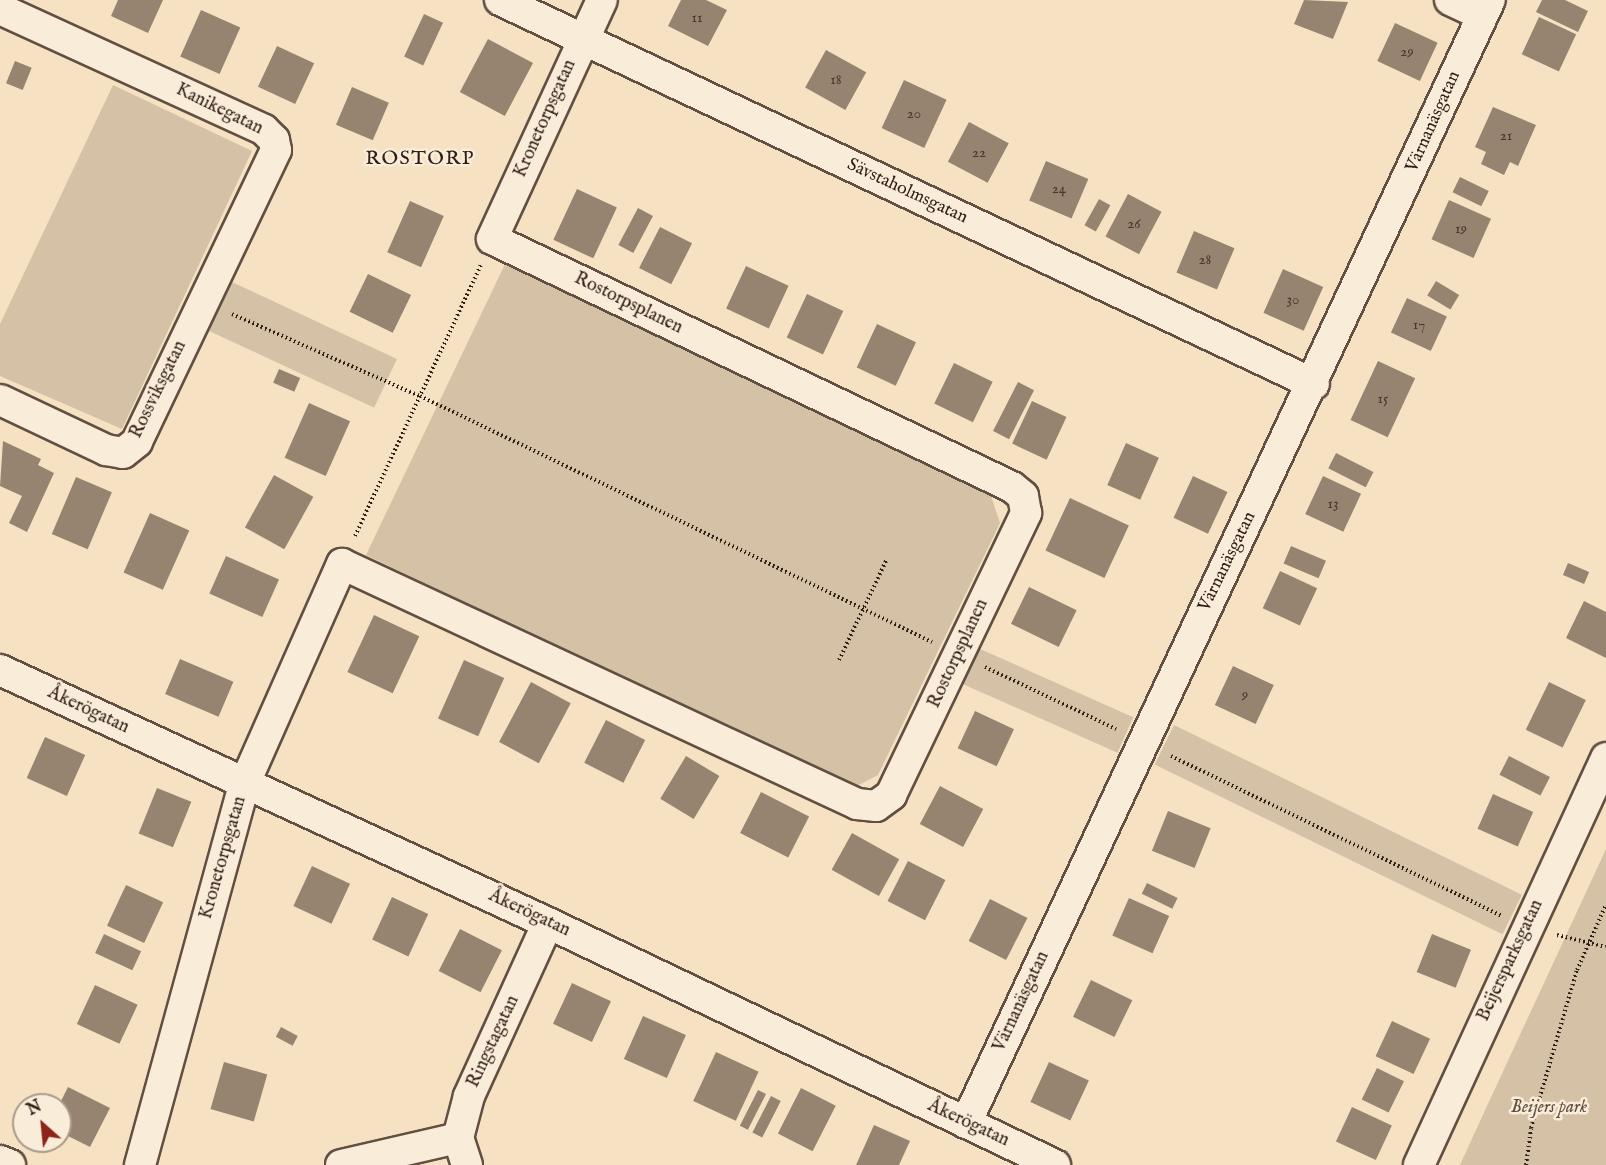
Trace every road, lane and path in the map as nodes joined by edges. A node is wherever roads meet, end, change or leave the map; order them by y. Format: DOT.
graph roads {
  1 [pos="500,0"];
  2 [pos="602,0"];
  3 [pos="1450,0"];
  4 [pos="1486,8"];
  5 [pos="0,9"];
  6 [pos="582,38"];
  7 [pos="492,240"];
  8 [pos="201,300"];
  9 [pos="1314,384"];
  10 [pos="420,396"];
  11 [pos="0,400"];
  12 [pos="886,561"];
  13 [pos="342,564"];
  14 [pos="863,610"];
  15 [pos="959,654"];
  16 [pos="839,660"];
  17 [pos="0,670"];
  18 [pos="1141,741"];
  19 [pos="1606,758"];
  20 [pos="244,785"];
  21 [pos="1606,906"];
  22 [pos="548,923"];
  23 [pos="1526,927"];
  24 [pos="1589,942"];
  25 [pos="1606,947"];
  26 [pos="966,1123"];
  27 [pos="463,1152"];
  28 [pos="0,1161"];
  29 [pos="10,1165"];
  30 [pos="140,1165"];
  31 [pos="341,1165"];
  32 [pos="1055,1165"];
  33 [pos="1419,1165"];
  34 [pos="1526,1165"];
  1 -- 6 [label="street, Sävstaholmsgatan"];
  2 -- 6 [label="street, Kronetorpsgatan"];
  3 -- 4 [label="street"];
  4 -- 9 [label="street, Värnanäsgatan"];
  5 -- 8 [label="street, Kanikegatan"];
  6 -- 7 [label="street, Kronetorpsgatan"];
  6 -- 9 [label="street, Sävstaholmsgatan"];
  7 -- 10 [label="path"];
  7 -- 15 [label="street, Rostorpsplanen"];
  8 -- 10 [label="path"];
  8 -- 11 [label="street, Rossviksgatan"];
  9 -- 18 [label="street, Värnanäsgatan"];
  10 -- 13 [label="path"];
  10 -- 14 [label="path"];
  12 -- 14 [label="path"];
  13 -- 15 [label="street, Rostorpsplanen"];
  13 -- 20 [label="street, Kronetorpsgatan"];
  14 -- 15 [label="path"];
  14 -- 16 [label="path"];
  15 -- 18 [label="path"];
  17 -- 20 [label="street, Åkerögatan"];
  18 -- 23 [label="path"];
  18 -- 26 [label="street, Värnanäsgatan"];
  19 -- 23 [label="street, Beijersparksgatan"];
  20 -- 22 [label="street, Åkerögatan"];
  20 -- 30 [label="street, Kronetorpsgatan"];
  21 -- 24 [label="path"];
  22 -- 26 [label="street, Åkerögatan"];
  22 -- 27 [label="street, Ringstagatan"];
  23 -- 24 [label="path"];
  23 -- 33 [label="street, Beijersparksgatan"];
  24 -- 25 [label="path"];
  24 -- 34 [label="path"];
  26 -- 32 [label="street, Åkerögatan"];
  27 -- 31 [label="street"];
  28 -- 29 [label="street"];
}
